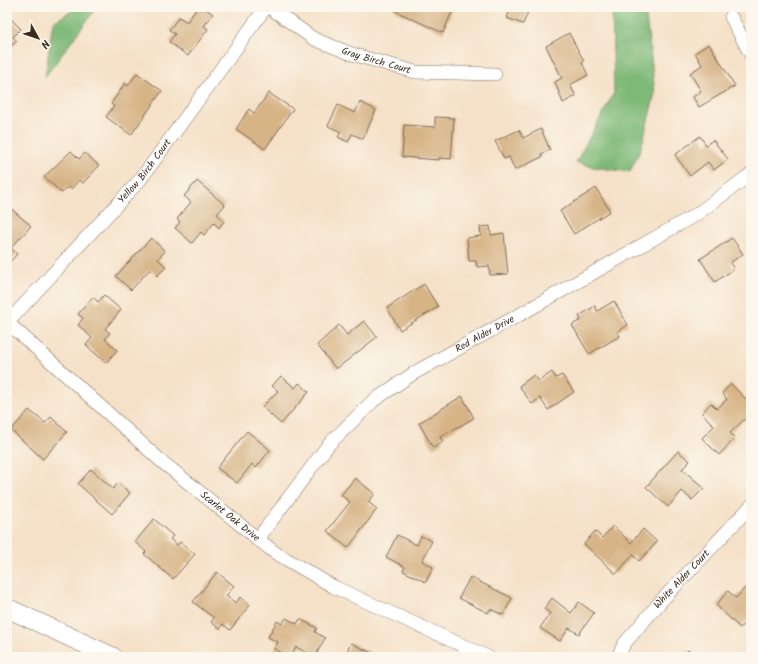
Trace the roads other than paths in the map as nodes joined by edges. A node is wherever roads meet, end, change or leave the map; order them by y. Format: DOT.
graph roads {
  1 [pos="268,7"];
  2 [pos="731,17"];
  3 [pos="751,55"];
  4 [pos="495,74"];
  5 [pos="751,174"];
  6 [pos="7,323"];
  7 [pos="751,506"];
  8 [pos="256,540"];
  9 [pos="7,608"];
  10 [pos="113,657"];
  11 [pos="488,657"];
  12 [pos="618,657"];
  1 -- 4 [label="street, Gray Birch Court"];
  1 -- 6 [label="street, Yellow Birch Court"];
  2 -- 3 [label="street"];
  5 -- 8 [label="street, Red Alder Drive"];
  6 -- 8 [label="street, Scarlet Oak Drive"];
  7 -- 12 [label="street, White Alder Court"];
  8 -- 11 [label="street, Scarlet Oak Drive"];
  9 -- 10 [label="street"];
}
